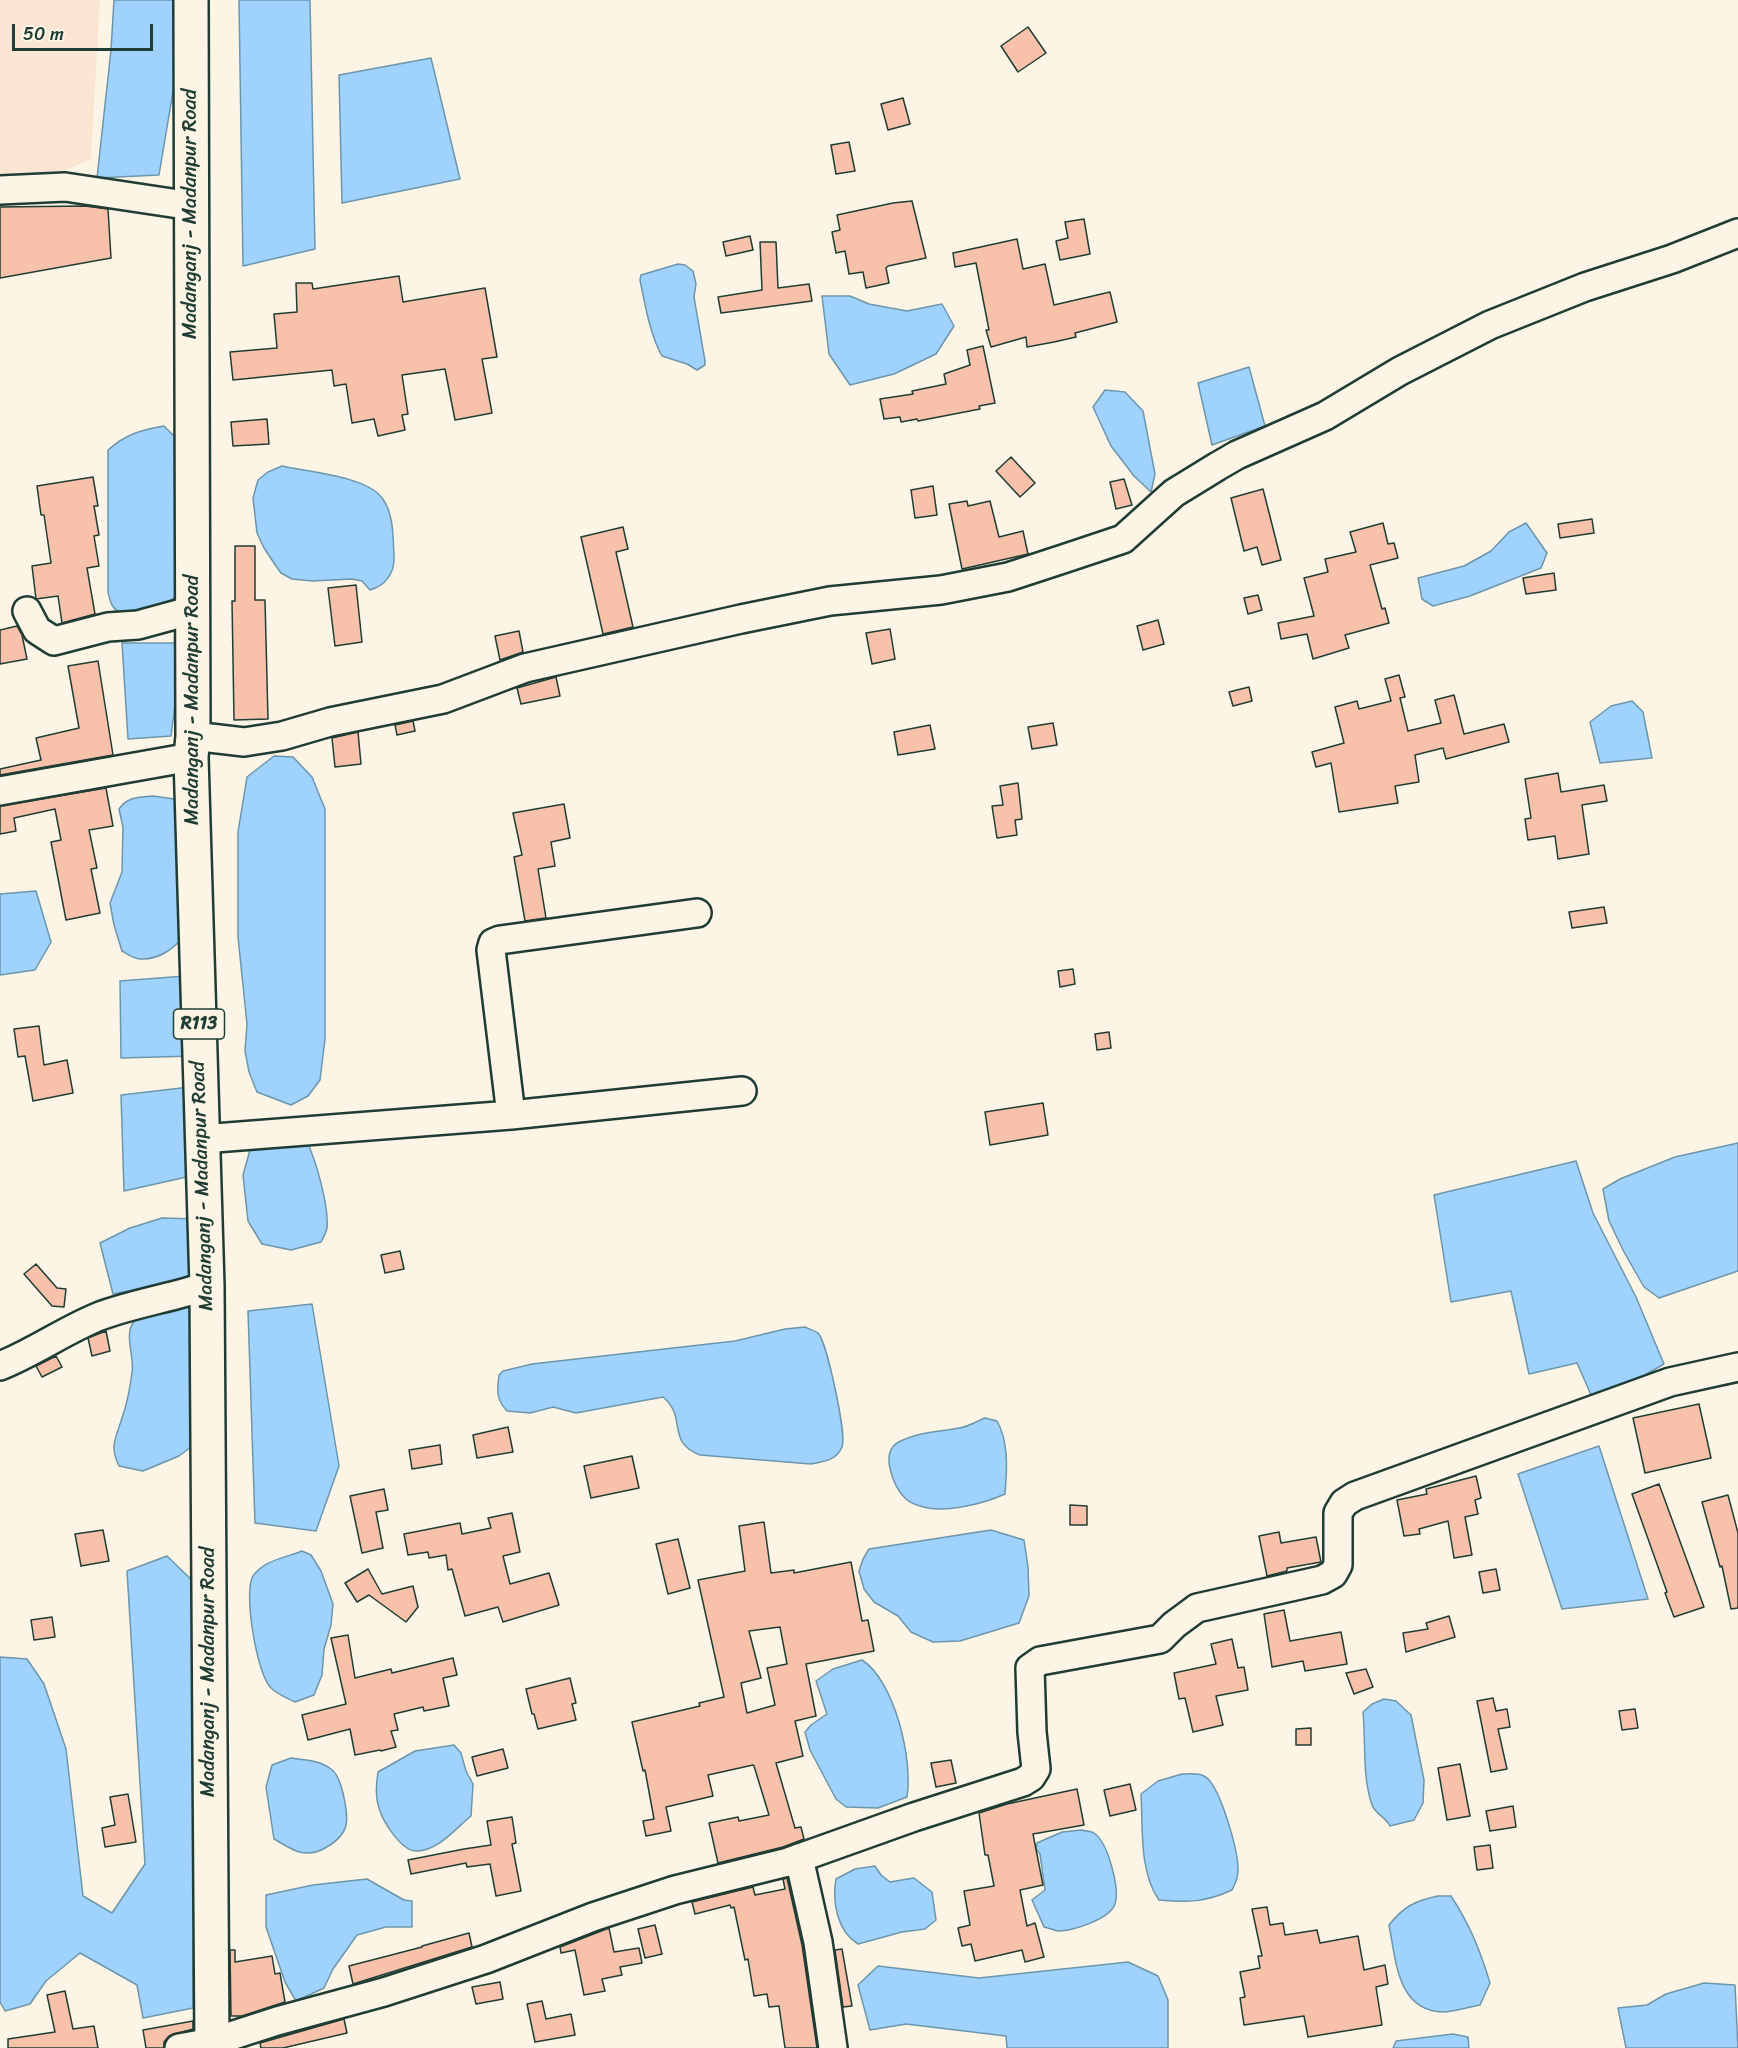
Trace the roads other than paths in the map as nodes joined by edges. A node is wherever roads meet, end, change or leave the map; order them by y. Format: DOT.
graph roads {
  1 [pos="191,0"];
  2 [pos="0,190"];
  3 [pos="192,206"];
  4 [pos="1738,233"];
  5 [pos="193,609"];
  6 [pos="27,611"];
  7 [pos="192,747"];
  8 [pos="0,791"];
  9 [pos="697,913"];
  10 [pos="742,1091"];
  11 [pos="512,1115"];
  12 [pos="202,1138"];
  13 [pos="207,1287"];
  14 [pos="0,1366"];
  15 [pos="1738,1367"];
  16 [pos="799,1858"];
  17 [pos="212,2045"];
  18 [pos="179,2048"];
  19 [pos="833,2048"];
  1 -- 3 [label="main road, Madanganj - Madanpur Road / R113"];
  2 -- 3 [label="street"];
  3 -- 5 [label="main road, Madanganj - Madanpur Road / R113"];
  4 -- 7 [label="street"];
  5 -- 6 [label="street"];
  5 -- 7 [label="main road, Madanganj - Madanpur Road / R113"];
  7 -- 8 [label="street"];
  7 -- 12 [label="main road, Madanganj - Madanpur Road / R113"];
  9 -- 11 [label="street"];
  10 -- 11 [label="street"];
  11 -- 12 [label="street"];
  12 -- 13 [label="main road, Madanganj - Madanpur Road / R113"];
  13 -- 14 [label="street"];
  13 -- 17 [label="main road, Madanganj - Madanpur Road / R113"];
  15 -- 16 [label="street"];
  16 -- 17 [label="street"];
  16 -- 19 [label="street"];
  17 -- 18 [label="street"];
}
